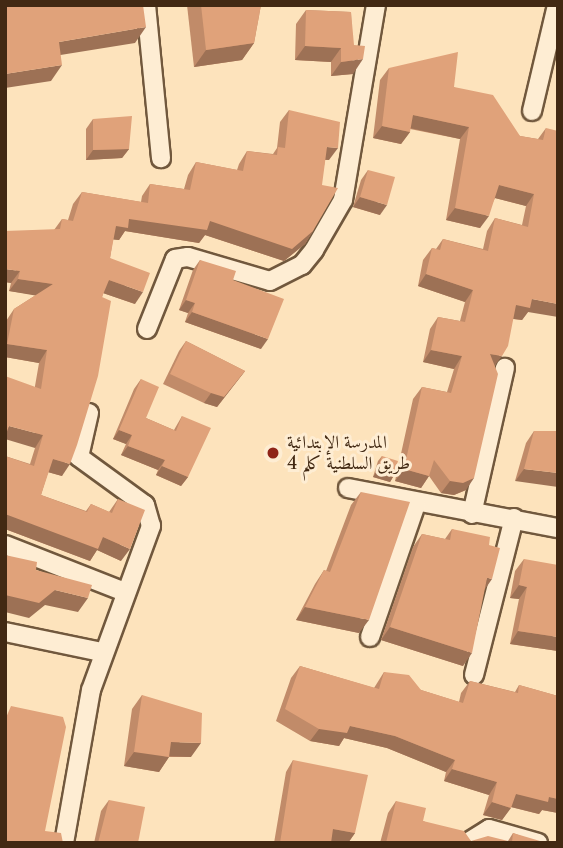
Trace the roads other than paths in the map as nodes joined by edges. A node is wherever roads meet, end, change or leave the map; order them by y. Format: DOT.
graph roads {
  1 [pos="146,5"];
  2 [pos="376,5"];
  3 [pos="557,5"];
  4 [pos="532,111"];
  5 [pos="161,158"];
  6 [pos="147,329"];
  7 [pos="505,368"];
  8 [pos="89,413"];
  9 [pos="348,488"];
  10 [pos="416,504"];
  11 [pos="472,513"];
  12 [pos="514,518"];
  13 [pos="558,528"];
  14 [pos="5,545"];
  15 [pos="125,592"];
  16 [pos="5,632"];
  17 [pos="370,637"];
  18 [pos="103,652"];
  19 [pos="474,675"];
  20 [pos="64,843"];
  21 [pos="467,843"];
  22 [pos="538,843"];
  1 -- 5 [label="street"];
  2 -- 6 [label="street"];
  3 -- 4 [label="street"];
  7 -- 11 [label="street"];
  8 -- 15 [label="street"];
  9 -- 10 [label="street"];
  10 -- 11 [label="street"];
  10 -- 17 [label="street"];
  11 -- 12 [label="street"];
  12 -- 13 [label="street"];
  12 -- 19 [label="street"];
  14 -- 15 [label="street"];
  15 -- 18 [label="street"];
  16 -- 18 [label="street"];
  18 -- 20 [label="street"];
  21 -- 22 [label="street"];
}
